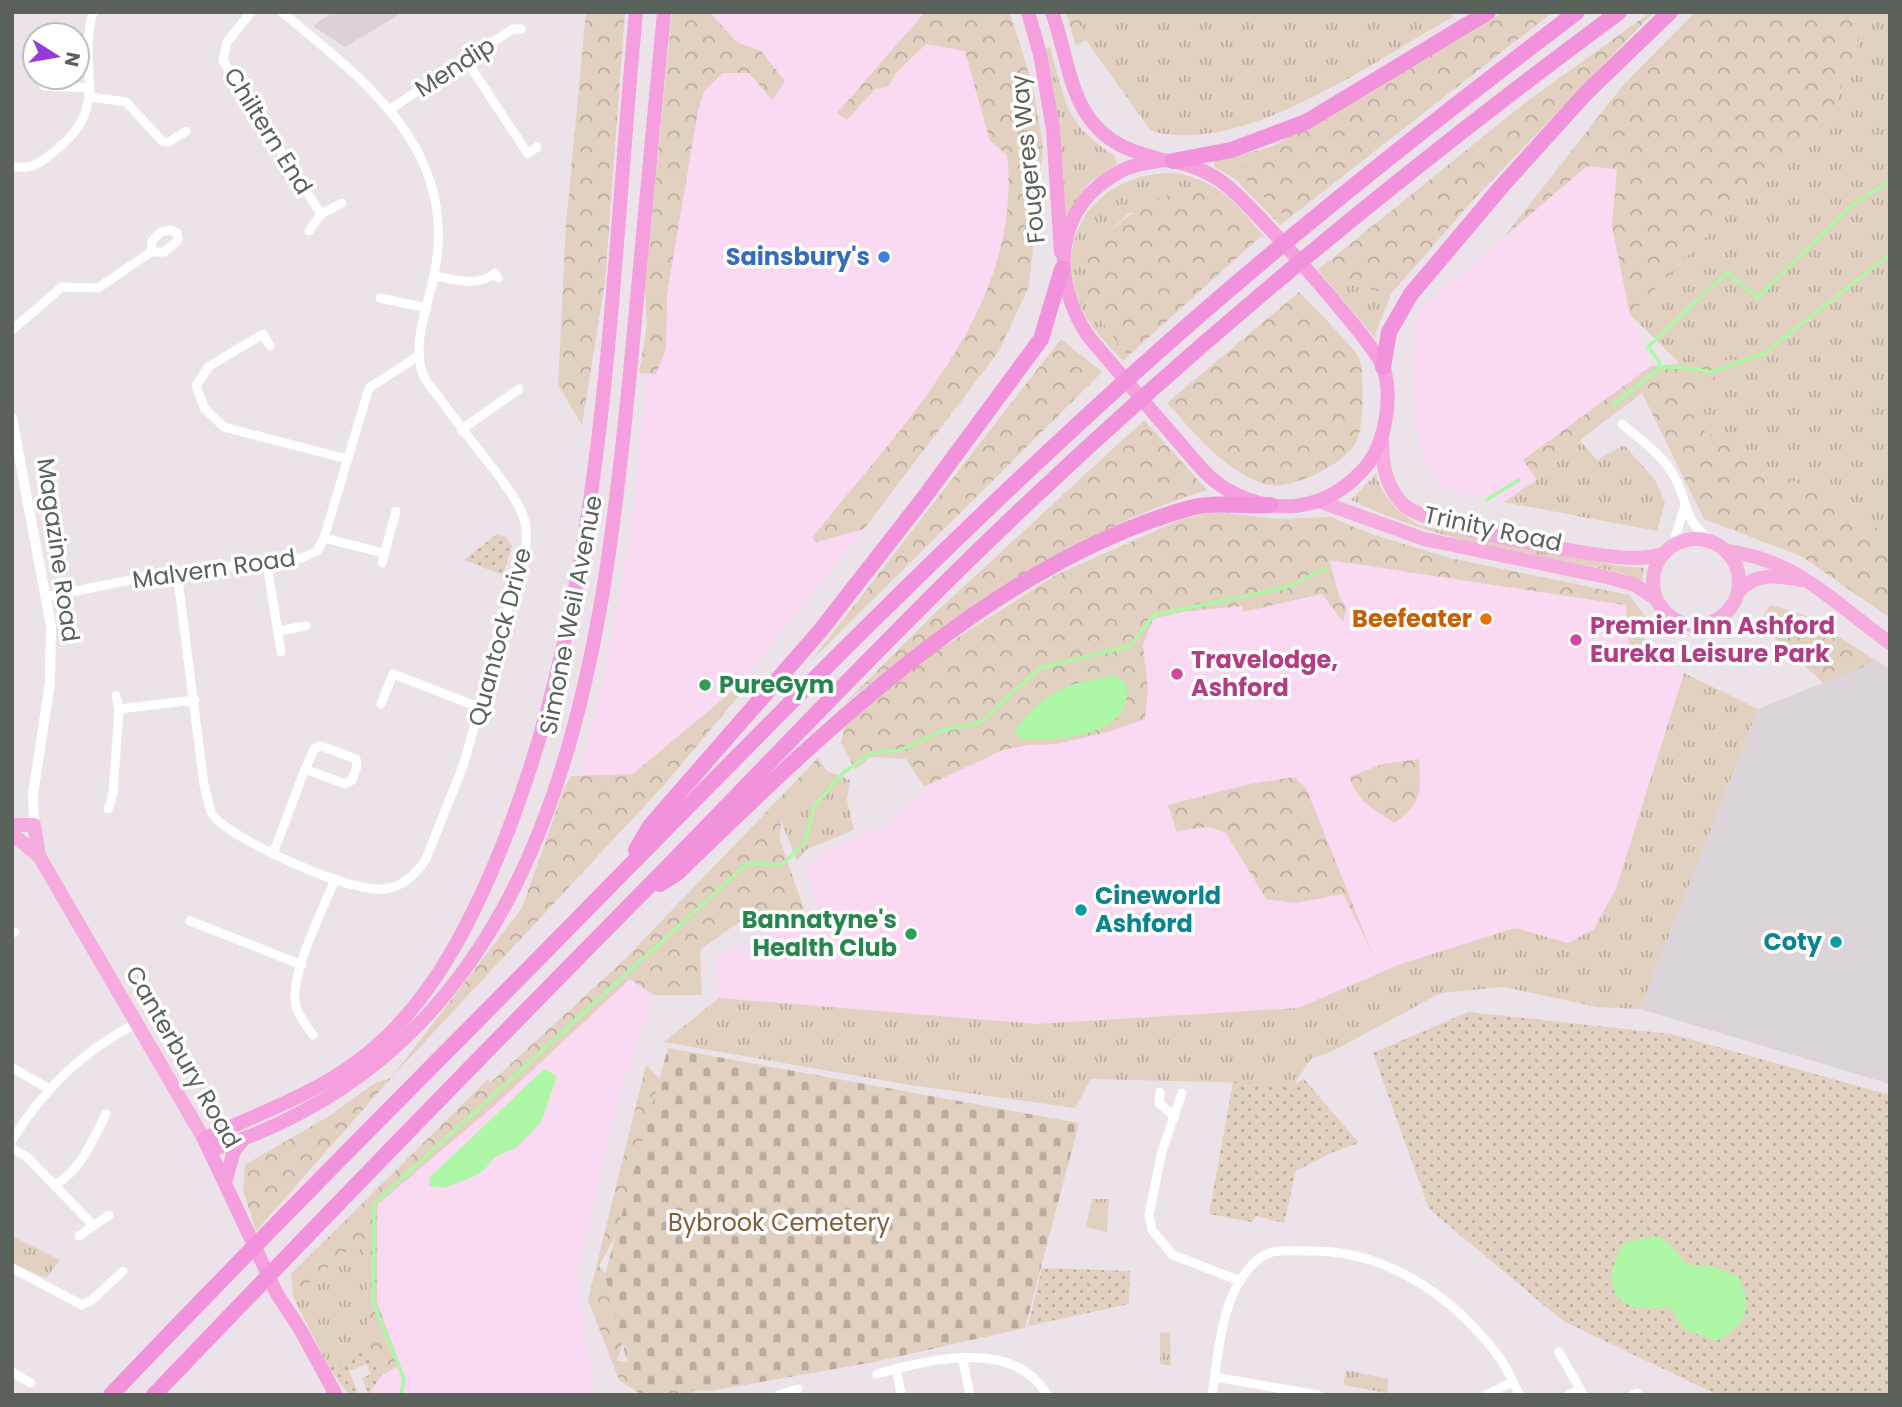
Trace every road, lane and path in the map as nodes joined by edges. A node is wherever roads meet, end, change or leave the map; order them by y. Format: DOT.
graph roads {
  1 [pos="93,12"];
  2 [pos="251,12"];
  3 [pos="282,12"];
  4 [pos="636,12"];
  5 [pos="664,12"];
  6 [pos="1028,12"];
  7 [pos="1052,12"];
  8 [pos="1488,12"];
  9 [pos="1577,12"];
  10 [pos="1619,12"];
  11 [pos="1670,12"];
  12 [pos="521,29"];
  13 [pos="466,60"];
  14 [pos="83,91"];
  15 [pos="91,92"];
  16 [pos="390,109"];
  17 [pos="186,131"];
  18 [pos="537,147"];
  19 [pos="1168,160"];
  20 [pos="12,166"];
  21 [pos="342,203"];
  22 [pos="321,214"];
  23 [pos="309,231"];
  24 [pos="151,251"];
  25 [pos="1062,265"];
  26 [pos="494,272"];
  27 [pos="434,275"];
  28 [pos="380,298"];
  29 [pos="427,308"];
  30 [pos="12,330"];
  31 [pos="270,346"];
  32 [pos="420,355"];
  33 [pos="1383,367"];
  34 [pos="519,389"];
  35 [pos="12,418"];
  36 [pos="1622,424"];
  37 [pos="461,430"];
  38 [pos="1382,435"];
  39 [pos="347,459"];
  40 [pos="1321,502"];
  41 [pos="1270,505"];
  42 [pos="1684,508"];
  43 [pos="396,511"];
  44 [pos="324,538"];
  45 [pos="1713,542"];
  46 [pos="1668,550"];
  47 [pos="1727,551"];
  48 [pos="267,564"];
  49 [pos="177,572"];
  50 [pos="1815,584"];
  51 [pos="1739,592"];
  52 [pos="47,597"];
  53 [pos="1656,599"];
  54 [pos="306,626"];
  55 [pos="278,631"];
  56 [pos="1890,643"];
  57 [pos="281,652"];
  58 [pos="116,696"];
  59 [pos="195,699"];
  60 [pos="381,704"];
  61 [pos="481,708"];
  62 [pos="119,709"];
  63 [pos="305,769"];
  64 [pos="108,808"];
  65 [pos="12,825"];
  66 [pos="34,825"];
  67 [pos="12,834"];
  68 [pos="273,854"];
  69 [pos="39,856"];
  70 [pos="627,867"];
  71 [pos="335,879"];
  72 [pos="636,899"];
  73 [pos="190,921"];
  74 [pos="302,965"];
  75 [pos="138,1022"];
  76 [pos="313,1034"];
  77 [pos="12,1068"];
  78 [pos="48,1088"];
  79 [pos="1160,1092"];
  80 [pos="1182,1093"];
  81 [pos="106,1114"];
  82 [pos="1175,1117"];
  83 [pos="12,1140"];
  84 [pos="242,1140"];
  85 [pos="208,1145"];
  86 [pos="12,1148"];
  87 [pos="226,1180"];
  88 [pos="56,1184"];
  89 [pos="108,1215"];
  90 [pos="94,1226"];
  91 [pos="79,1236"];
  92 [pos="12,1268"];
  93 [pos="123,1271"];
  94 [pos="1240,1281"];
  95 [pos="290,1318"];
  96 [pos="1559,1352"];
  97 [pos="962,1357"];
  98 [pos="896,1368"];
  99 [pos="12,1372"];
  100 [pos="877,1374"];
  101 [pos="1215,1377"];
  102 [pos="1512,1382"];
  103 [pos="31,1383"];
  104 [pos="798,1389"];
  105 [pos="1581,1392"];
  106 [pos="111,1395"];
  107 [pos="154,1395"];
  108 [pos="327,1395"];
  109 [pos="336,1395"];
  110 [pos="779,1395"];
  111 [pos="901,1395"];
  112 [pos="970,1395"];
  113 [pos="1047,1395"];
  114 [pos="1212,1395"];
  115 [pos="1318,1395"];
  116 [pos="1486,1395"];
  117 [pos="1520,1395"];
  118 [pos="1569,1395"];
  1 -- 15 [label="street"];
  2 -- 22 [label="street, Chiltern End"];
  3 -- 16 [label="street, Quantock Drive"];
  4 -- 85 [label="highway, Simone Weil Avenue"];
  5 -- 84 [label="highway, Simone Weil Avenue"];
  6 -- 25 [label="highway, Fougeres Way"];
  7 -- 19 [label="highway, Fougeres Way"];
  8 -- 19 [label="highway"];
  9 -- 70 [label="highway"];
  10 -- 72 [label="highway"];
  11 -- 33 [label="highway"];
  12 -- 13 [label="street, Mendip"];
  13 -- 16 [label="street, Mendip"];
  13 -- 18 [label="street"];
  14 -- 15 [label="street"];
  15 -- 17 [label="street"];
  15 -- 20 [label="street"];
  16 -- 27 [label="street, Quantock Drive"];
  19 -- 25 [label="highway"];
  19 -- 33 [label="highway, Fougeres Way"];
  21 -- 22 [label="street, Chiltern End"];
  22 -- 23 [label="street, Chiltern End"];
  24 -- 30 [label="street"];
  25 -- 41 [label="highway, Fougeres Way"];
  25 -- 70 [label="highway"];
  26 -- 27 [label="street"];
  27 -- 29 [label="street, Quantock Drive"];
  28 -- 29 [label="street"];
  29 -- 32 [label="street, Quantock Drive"];
  31 -- 39 [label="street"];
  32 -- 37 [label="street, Quantock Drive"];
  32 -- 39 [label="street, Malvern Road"];
  33 -- 38 [label="highway"];
  34 -- 37 [label="street"];
  35 -- 52 [label="street, Magazine Road"];
  36 -- 42 [label="street"];
  37 -- 61 [label="street, Quantock Drive"];
  38 -- 40 [label="highway"];
  38 -- 46 [label="main road, Trinity Road"];
  39 -- 44 [label="street, Malvern Road"];
  40 -- 41 [label="highway"];
  40 -- 53 [label="main road, Trinity Road"];
  41 -- 72 [label="highway"];
  42 -- 45 [label="street"];
  42 -- 46 [label="street"];
  43 -- 44 [label="street"];
  44 -- 48 [label="street, Malvern Road"];
  45 -- 46 [label="main road, Trinity Road"];
  45 -- 47 [label="main road, Trinity Road"];
  46 -- 53 [label="main road"];
  47 -- 50 [label="main road, Trinity Road"];
  47 -- 51 [label="main road"];
  48 -- 49 [label="street, Malvern Road"];
  48 -- 55 [label="street"];
  49 -- 52 [label="street, Malvern Road"];
  49 -- 59 [label="street, Quantock Drive"];
  50 -- 51 [label="main road, Trinity Road"];
  50 -- 56 [label="main road, Trinity Road"];
  51 -- 53 [label="main road, Trinity Road"];
  52 -- 66 [label="street, Magazine Road"];
  54 -- 55 [label="street"];
  55 -- 57 [label="street"];
  58 -- 62 [label="street"];
  59 -- 62 [label="street"];
  59 -- 68 [label="street, Quantock Drive"];
  60 -- 61 [label="street"];
  61 -- 71 [label="street, Quantock Drive"];
  62 -- 64 [label="street"];
  63 -- 63 [label="street"];
  63 -- 68 [label="street"];
  65 -- 66 [label="main road"];
  66 -- 69 [label="main road, Magazine Road"];
  67 -- 69 [label="main road, Canterbury Road"];
  68 -- 71 [label="street, Quantock Drive"];
  69 -- 75 [label="main road, Canterbury Road"];
  70 -- 106 [label="highway"];
  71 -- 74 [label="street"];
  72 -- 107 [label="highway"];
  73 -- 74 [label="street"];
  74 -- 76 [label="street"];
  75 -- 78 [label="street"];
  75 -- 85 [label="main road, Canterbury Road"];
  77 -- 78 [label="street"];
  78 -- 83 [label="street"];
  79 -- 82 [label="street"];
  80 -- 82 [label="street"];
  81 -- 88 [label="street"];
  82 -- 94 [label="street"];
  84 -- 85 [label="highway, Simone Weil Avenue"];
  84 -- 87 [label="highway"];
  85 -- 87 [label="highway, Canterbury Road"];
  86 -- 88 [label="street"];
  87 -- 95 [label="highway, Canterbury Road"];
  88 -- 90 [label="street"];
  89 -- 90 [label="street"];
  90 -- 91 [label="street"];
  92 -- 93 [label="street"];
  94 -- 101 [label="street"];
  94 -- 102 [label="street"];
  95 -- 108 [label="highway, Canterbury Road"];
  95 -- 109 [label="highway, Canterbury Road"];
  96 -- 105 [label="street"];
  97 -- 98 [label="street"];
  97 -- 112 [label="street"];
  97 -- 113 [label="street"];
  98 -- 100 [label="street"];
  98 -- 111 [label="street"];
  99 -- 103 [label="street"];
  101 -- 114 [label="street"];
  101 -- 115 [label="street"];
  102 -- 116 [label="street"];
  102 -- 117 [label="street"];
  104 -- 110 [label="street"];
  105 -- 118 [label="street"];
}
